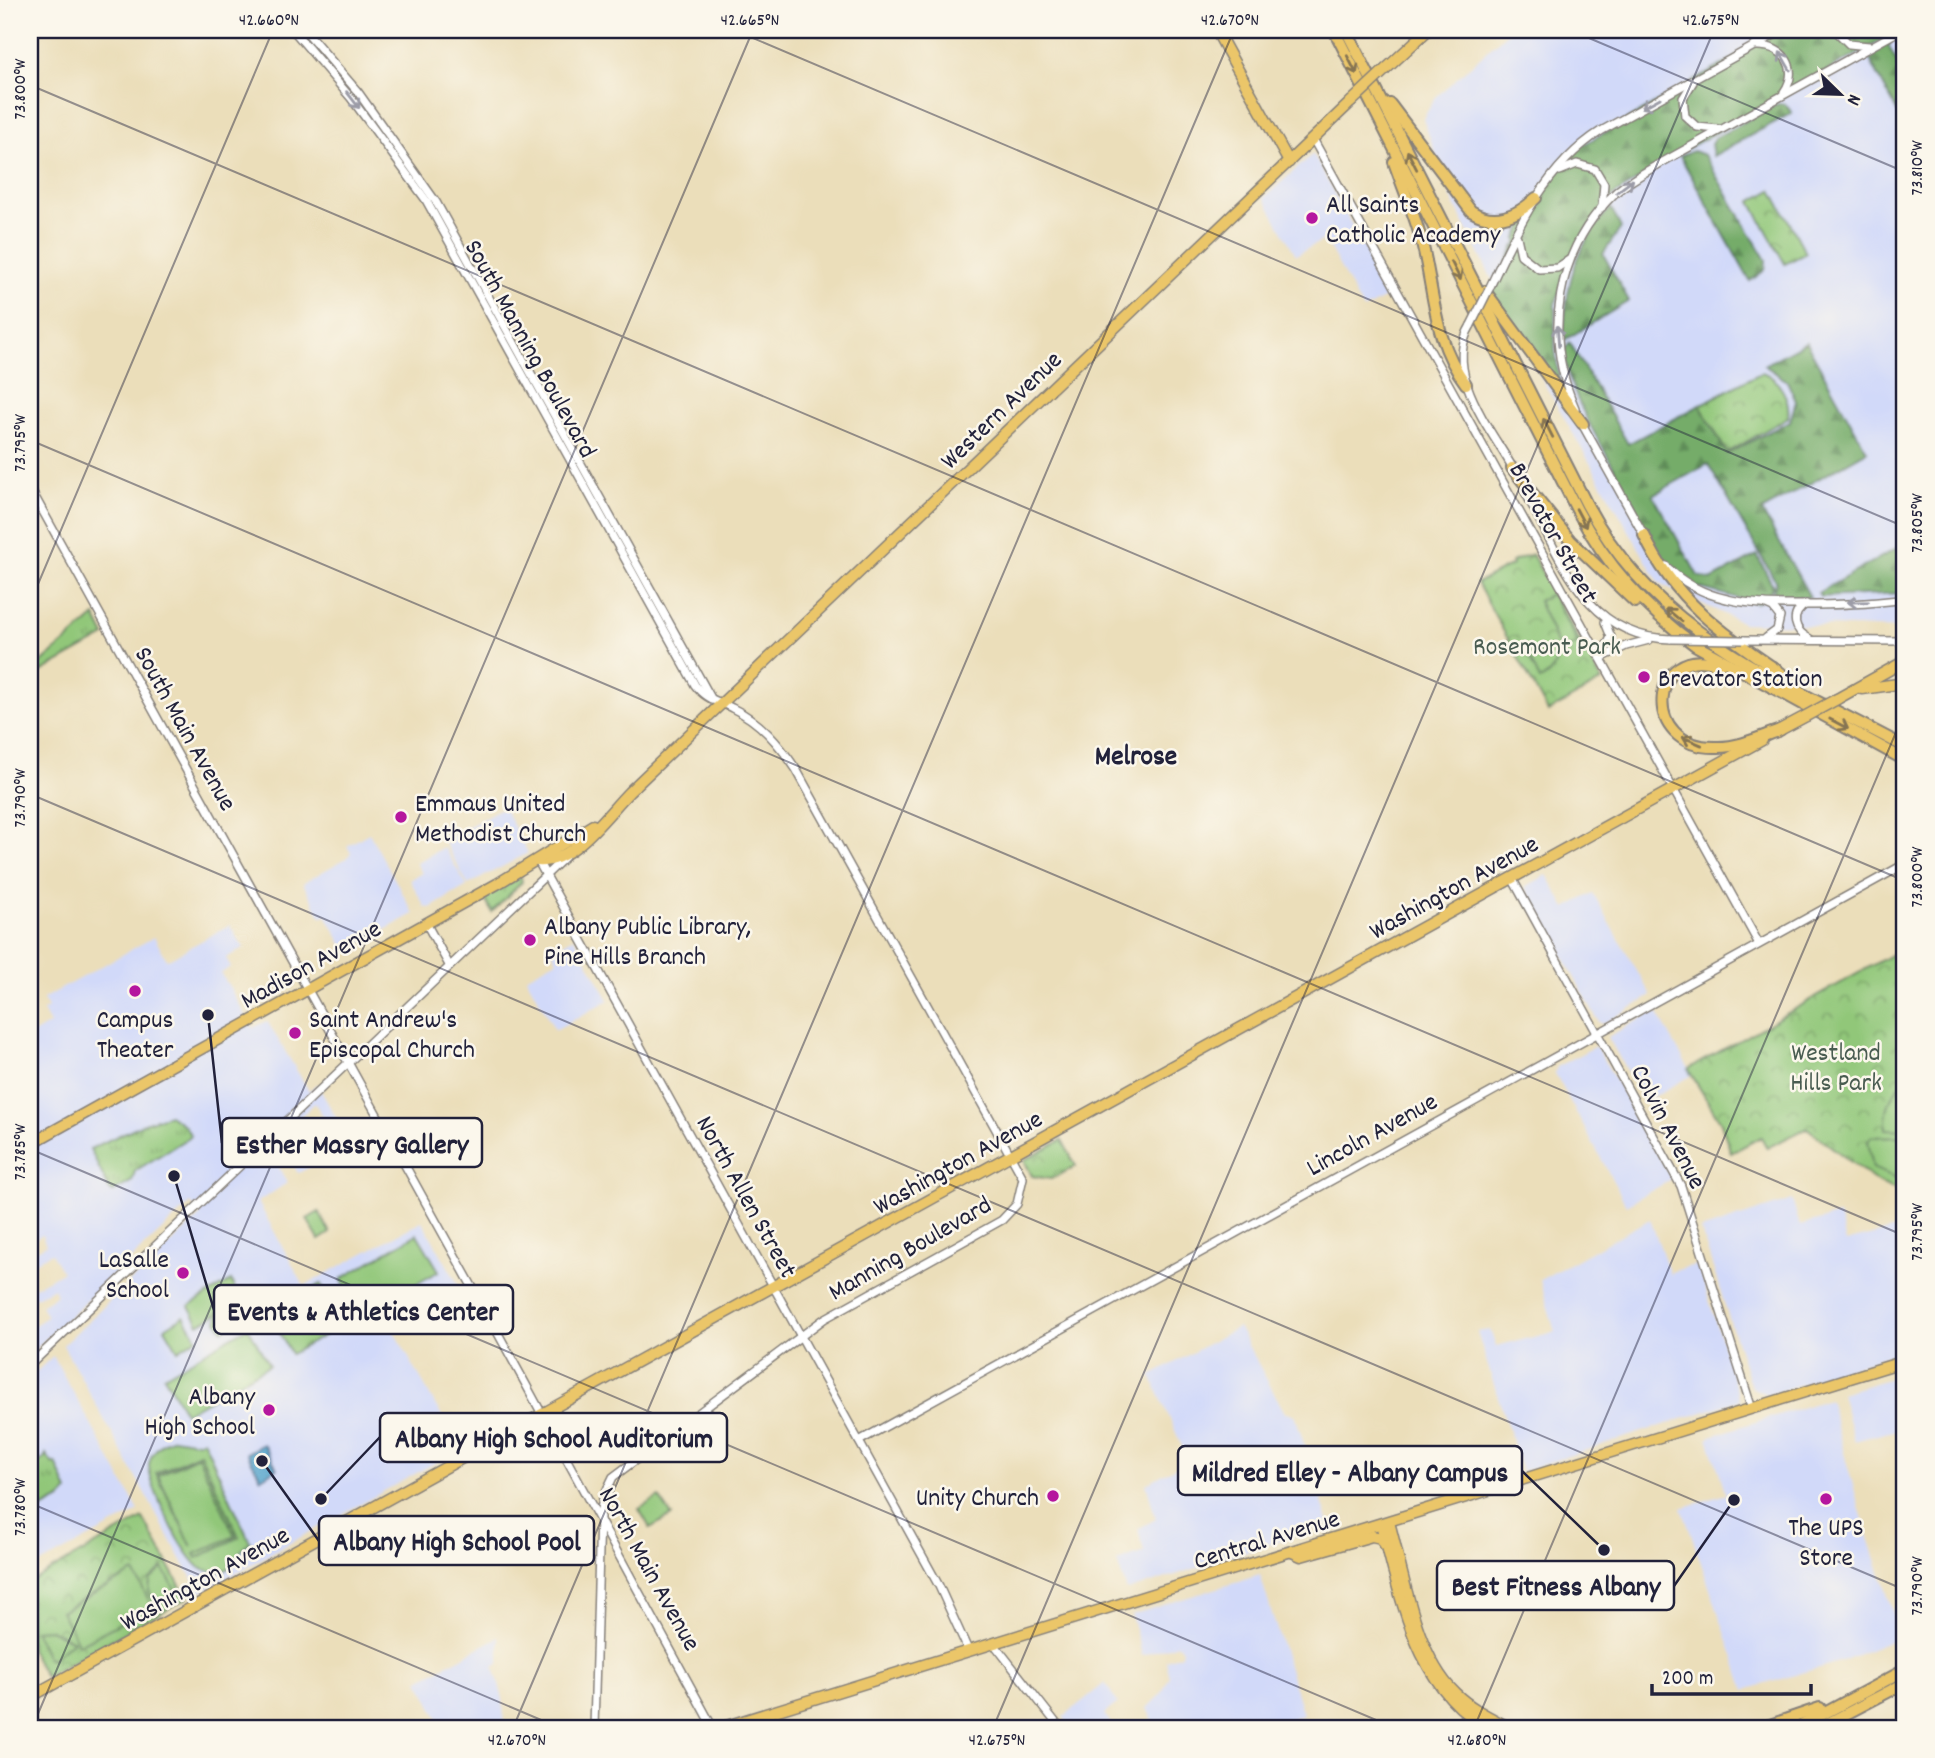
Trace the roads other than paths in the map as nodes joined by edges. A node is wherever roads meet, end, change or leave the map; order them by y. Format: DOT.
graph roads {
  1 [pos="293,30"];
  2 [pos="305,30"];
  3 [pos="1216,30"];
  4 [pos="1334,30"];
  5 [pos="1346,30"];
  6 [pos="1428,30"];
  7 [pos="1783,30"];
  8 [pos="1835,30"];
  9 [pos="1901,30"];
  10 [pos="1754,46"];
  11 [pos="1872,46"];
  12 [pos="1358,53"];
  13 [pos="1695,78"];
  14 [pos="1782,96"];
  15 [pos="1370,101"];
  16 [pos="1723,128"];
  17 [pos="1313,139"];
  18 [pos="1289,162"];
  19 [pos="1554,174"];
  20 [pos="1536,198"];
  21 [pos="1436,207"];
  22 [pos="1602,208"];
  23 [pos="1520,226"];
  24 [pos="1570,260"];
  25 [pos="1465,384"];
  26 [pos="1583,424"];
  27 [pos="1512,468"];
  28 [pos="30,488"];
  29 [pos="1644,535"];
  30 [pos="1905,598"];
  31 [pos="1756,603"];
  32 [pos="1810,603"];
  33 [pos="1598,613"];
  34 [pos="1671,639"];
  35 [pos="1763,640"];
  36 [pos="1812,640"];
  37 [pos="1905,641"];
  38 [pos="1695,645"];
  39 [pos="1599,655"];
  40 [pos="1905,662"];
  41 [pos="1758,681"];
  42 [pos="1905,683"];
  43 [pos="1848,693"];
  44 [pos="717,702"];
  45 [pos="1839,711"];
  46 [pos="1780,730"];
  47 [pos="1879,739"];
  48 [pos="1905,746"];
  49 [pos="1736,749"];
  50 [pos="1905,761"];
  51 [pos="1673,789"];
  52 [pos="602,819"];
  53 [pos="575,836"];
  54 [pos="574,849"];
  55 [pos="554,859"];
  56 [pos="538,861"];
  57 [pos="1905,864"];
  58 [pos="546,873"];
  59 [pos="1512,878"];
  60 [pos="426,923"];
  61 [pos="1759,944"];
  62 [pos="449,965"];
  63 [pos="307,989"];
  64 [pos="1597,1032"];
  65 [pos="348,1062"];
  66 [pos="30,1143"];
  67 [pos="1011,1155"];
  68 [pos="773,1286"];
  69 [pos="800,1336"];
  70 [pos="1905,1361"];
  71 [pos="30,1365"];
  72 [pos="1752,1409"];
  73 [pos="542,1415"];
  74 [pos="859,1441"];
  75 [pos="1426,1510"];
  76 [pos="600,1520"];
  77 [pos="1385,1523"];
  78 [pos="1292,1552"];
  79 [pos="1390,1555"];
  80 [pos="1410,1600"];
  81 [pos="995,1645"];
  82 [pos="969,1652"];
  83 [pos="1905,1671"];
  84 [pos="1905,1683"];
  85 [pos="1866,1691"];
  86 [pos="30,1698"];
  87 [pos="594,1728"];
  88 [pos="713,1728"];
  89 [pos="720,1728"];
  90 [pos="1060,1728"];
  91 [pos="1489,1728"];
  92 [pos="1510,1728"];
  93 [pos="1761,1728"];
  94 [pos="1797,1728"];
  95 [pos="1819,1728"];
  96 [pos="1830,1728"];
  1 -- 44 [label="street, South Manning Boulevard, one-way"];
  2 -- 44 [label="street, South Manning Boulevard"];
  3 -- 18 [label="main road"];
  4 -- 15 [label="highway, one-way"];
  5 -- 12 [label="highway"];
  6 -- 17 [label="main road, Western Avenue, bridge"];
  7 -- 10 [label="street"];
  8 -- 11 [label="street"];
  9 -- 11 [label="street"];
  10 -- 13 [label="street"];
  14 -- 10 [label="street, one-way"];
  11 -- 14 [label="street"];
  12 -- 20 [label="highway"];
  21 -- 12 [label="highway, one-way"];
  13 -- 16 [label="street"];
  13 -- 19 [label="street, one-way"];
  14 -- 16 [label="street"];
  15 -- 25 [label="highway"];
  15 -- 38 [label="highway, one-way"];
  22 -- 16 [label="street, one-way"];
  17 -- 18 [label="main road, Western Avenue"];
  17 -- 39 [label="street, Brevator Street"];
  18 -- 44 [label="main road, Western Avenue"];
  19 -- 20 [label="street"];
  19 -- 22 [label="street"];
  20 -- 23 [label="street"];
  21 -- 26 [label="highway"];
  45 -- 21 [label="highway, one-way"];
  22 -- 24 [label="street"];
  23 -- 24 [label="street"];
  23 -- 25 [label="street, bridge"];
  26 -- 24 [label="street, one-way"];
  25 -- 27 [label="street"];
  26 -- 29 [label="street"];
  27 -- 33 [label="street"];
  27 -- 38 [label="highway"];
  28 -- 63 [label="street, South Main Avenue"];
  29 -- 31 [label="street"];
  29 -- 45 [label="highway"];
  30 -- 32 [label="street, one-way"];
  31 -- 32 [label="street"];
  31 -- 35 [label="street"];
  32 -- 36 [label="street"];
  33 -- 34 [label="street"];
  33 -- 39 [label="street"];
  34 -- 35 [label="street, bridge"];
  34 -- 39 [label="street"];
  35 -- 36 [label="street"];
  36 -- 37 [label="street"];
  38 -- 41 [label="highway"];
  39 -- 51 [label="street, Brevator Street"];
  40 -- 43 [label="main road"];
  41 -- 47 [label="highway, one-way"];
  49 -- 41 [label="highway, one-way"];
  42 -- 43 [label="main road"];
  43 -- 46 [label="main road, bridge"];
  44 -- 52 [label="main road, Western Avenue"];
  44 -- 67 [label="street, Manning Boulevard"];
  45 -- 47 [label="highway"];
  46 -- 49 [label="highway"];
  47 -- 48 [label="highway"];
  47 -- 50 [label="highway"];
  49 -- 51 [label="main road, Washington Avenue"];
  51 -- 59 [label="main road, Washington Avenue"];
  51 -- 61 [label="street, Brevator Street"];
  52 -- 53 [label="main road, Western Avenue"];
  52 -- 54 [label="main road, Western Avenue"];
  53 -- 55 [label="street, Western Avenue"];
  53 -- 56 [label="main road, Madison Avenue"];
  54 -- 55 [label="main road, Madison Avenue"];
  54 -- 58 [label="street, Western Avenue"];
  55 -- 56 [label="main road, Madison Avenue"];
  55 -- 58 [label="street, Western Avenue"];
  56 -- 58 [label="street, North Allen Street"];
  56 -- 60 [label="main road, Madison Avenue"];
  57 -- 61 [label="street, Lincoln Avenue"];
  58 -- 62 [label="street, Western Avenue"];
  58 -- 68 [label="street, North Allen Street"];
  59 -- 64 [label="street, Colvin Avenue"];
  59 -- 67 [label="main road, Washington Avenue"];
  60 -- 62 [label="street"];
  60 -- 63 [label="main road, Madison Avenue"];
  61 -- 64 [label="street, Lincoln Avenue"];
  62 -- 65 [label="street, Western Avenue"];
  63 -- 65 [label="street, North Main Avenue"];
  63 -- 66 [label="main road, Madison Avenue"];
  64 -- 72 [label="street, Colvin Avenue"];
  64 -- 74 [label="street, Lincoln Avenue"];
  65 -- 71 [label="street, Western Avenue"];
  65 -- 73 [label="street, North Main Avenue"];
  67 -- 68 [label="main road, Washington Avenue"];
  67 -- 69 [label="street, Manning Boulevard"];
  68 -- 69 [label="street, North Allen Street"];
  68 -- 73 [label="main road, Washington Avenue"];
  69 -- 74 [label="street, North Allen Street"];
  69 -- 76 [label="street, Manning Boulevard"];
  70 -- 72 [label="main road, Central Avenue"];
  72 -- 75 [label="main road, Central Avenue"];
  73 -- 76 [label="street, North Main Avenue"];
  73 -- 86 [label="main road, Washington Avenue"];
  74 -- 82 [label="street, North Allen Street"];
  75 -- 77 [label="main road, Central Avenue"];
  75 -- 80 [label="main road"];
  76 -- 87 [label="street, Manning Boulevard"];
  76 -- 88 [label="street, North Main Avenue"];
  77 -- 78 [label="main road, Central Avenue"];
  77 -- 79 [label="main road"];
  77 -- 80 [label="main road"];
  78 -- 79 [label="main road"];
  78 -- 81 [label="main road, Central Avenue"];
  79 -- 91 [label="main road"];
  80 -- 92 [label="main road"];
  81 -- 82 [label="main road, Central Avenue"];
  81 -- 90 [label="street"];
  82 -- 89 [label="main road, Central Avenue"];
  83 -- 85 [label="highway"];
  84 -- 95 [label="highway"];
  84 -- 96 [label="highway"];
  85 -- 93 [label="highway"];
  85 -- 94 [label="highway"];
}
